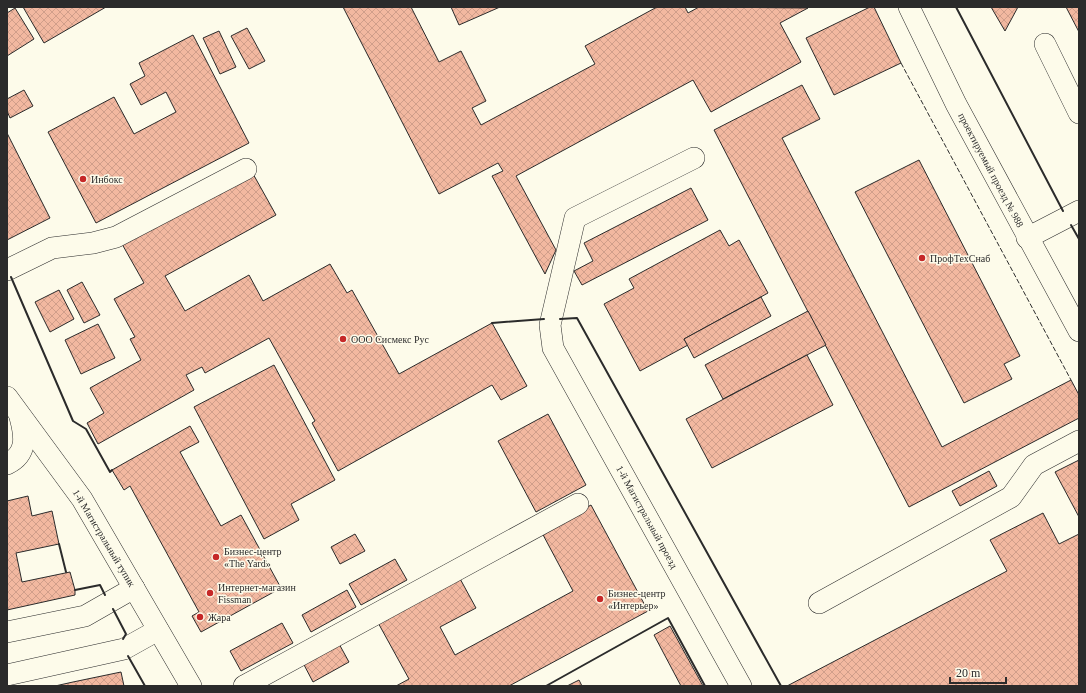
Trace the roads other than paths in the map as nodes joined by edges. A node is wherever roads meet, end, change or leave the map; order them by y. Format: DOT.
graph roads {
  1 [pos="909,7"];
  2 [pos="1045,44"];
  3 [pos="1079,113"];
  4 [pos="694,158"];
  5 [pos="246,169"];
  6 [pos="1079,211"];
  7 [pos="1028,238"];
  8 [pos="7,270"];
  9 [pos="1079,331"];
  10 [pos="7,397"];
  11 [pos="20,415"];
  12 [pos="1079,440"];
  13 [pos="7,464"];
  14 [pos="578,504"];
  15 [pos="134,588"];
  16 [pos="819,603"];
  17 [pos="158,630"];
  18 [pos="7,632"];
  19 [pos="7,675"];
  20 [pos="191,686"];
  21 [pos="244,686"];
  22 [pos="741,686"];
  1 -- 7 [label="street, проектируемый проезд № 988"];
  2 -- 3 [label="street"];
  4 -- 22 [label="street, 1-й Магистральный проезд"];
  5 -- 8 [label="street"];
  6 -- 7 [label="street"];
  7 -- 9 [label="street, проектируемый проезд № 988"];
  10 -- 11 [label="street, 1-й Магистральный тупик"];
  11 -- 13 [label="street"];
  11 -- 15 [label="street, 1-й Магистральный тупик"];
  12 -- 16 [label="street"];
  14 -- 21 [label="street"];
  15 -- 17 [label="street, 1-й Магистральный тупик"];
  15 -- 18 [label="street"];
  17 -- 19 [label="street"];
  17 -- 20 [label="street, 1-й Магистральный тупик"];
}
